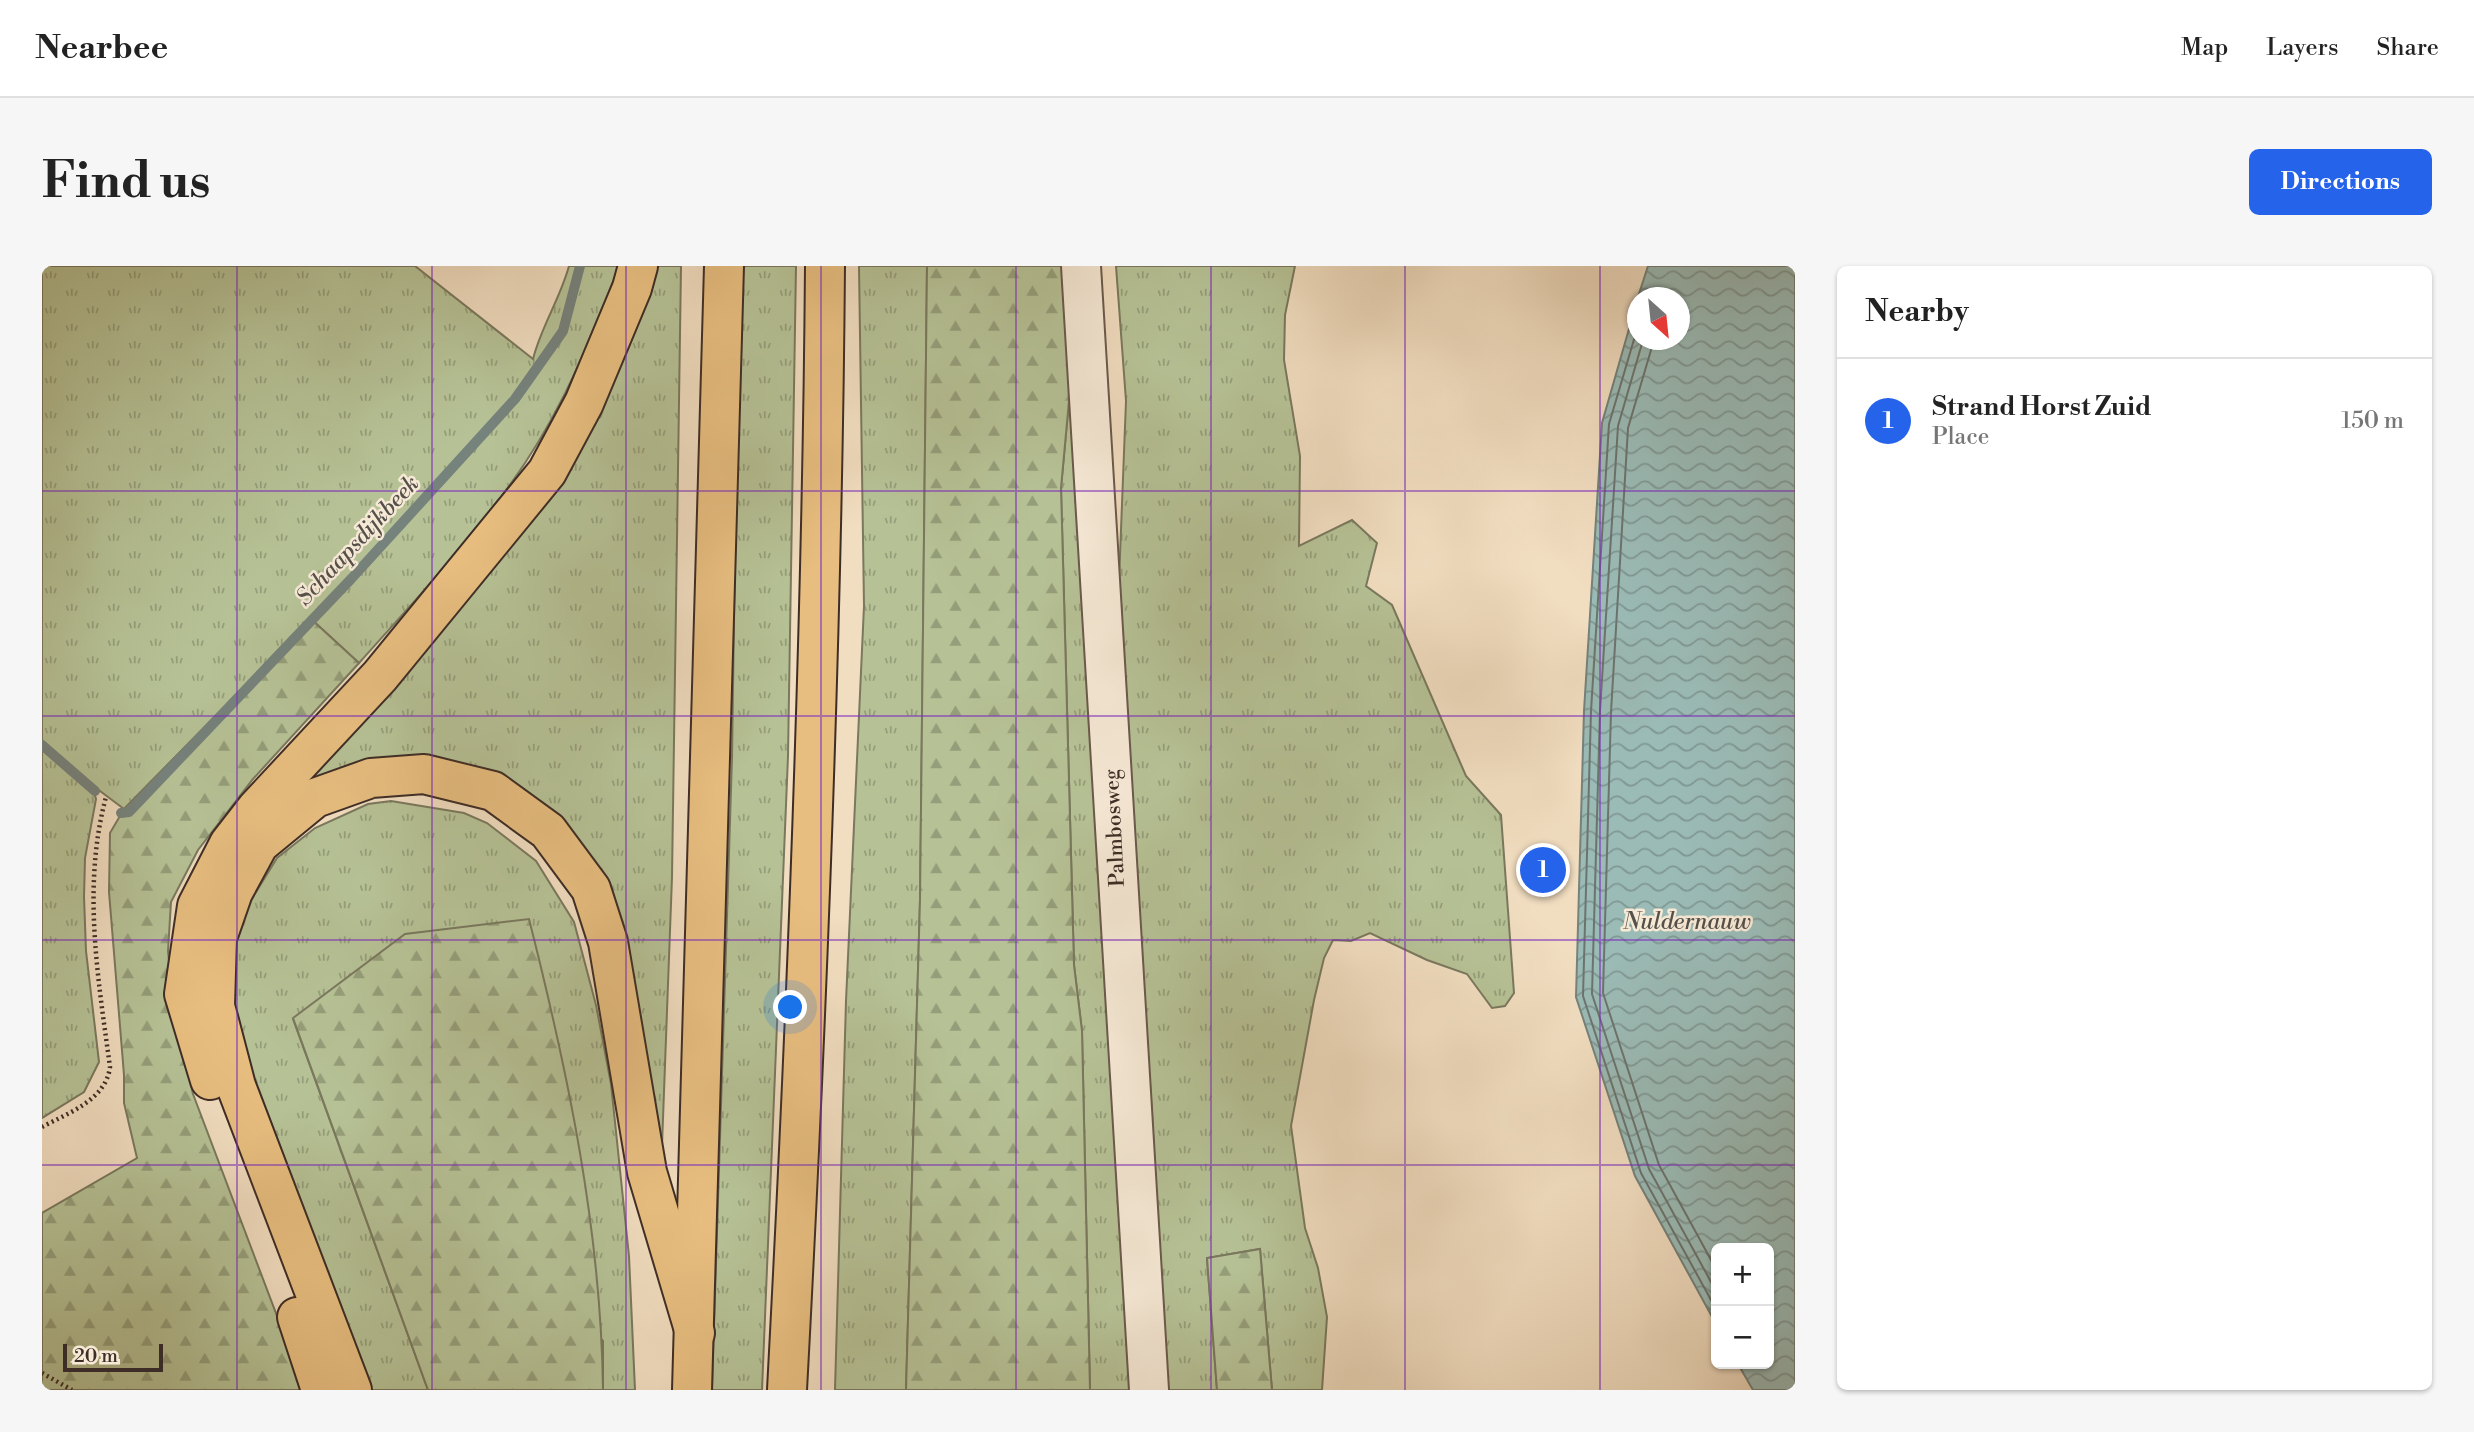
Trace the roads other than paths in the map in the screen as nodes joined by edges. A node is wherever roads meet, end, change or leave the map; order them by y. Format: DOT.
graph roads {
  1 [pos="638,266"];
  2 [pos="724,266"];
  3 [pos="825,266"];
  4 [pos="1081,266"];
  5 [pos="695,1333"];
  6 [pos="321,1390"];
  7 [pos="352,1390"];
  8 [pos="692,1390"];
  9 [pos="787,1390"];
  10 [pos="1149,1390"];
  1 -- 6 [label="highway"];
  2 -- 5 [label="highway"];
  3 -- 9 [label="highway"];
  4 -- 10 [label="street, Palmbosweg"];
  5 -- 7 [label="highway"];
  5 -- 8 [label="highway"];
}
